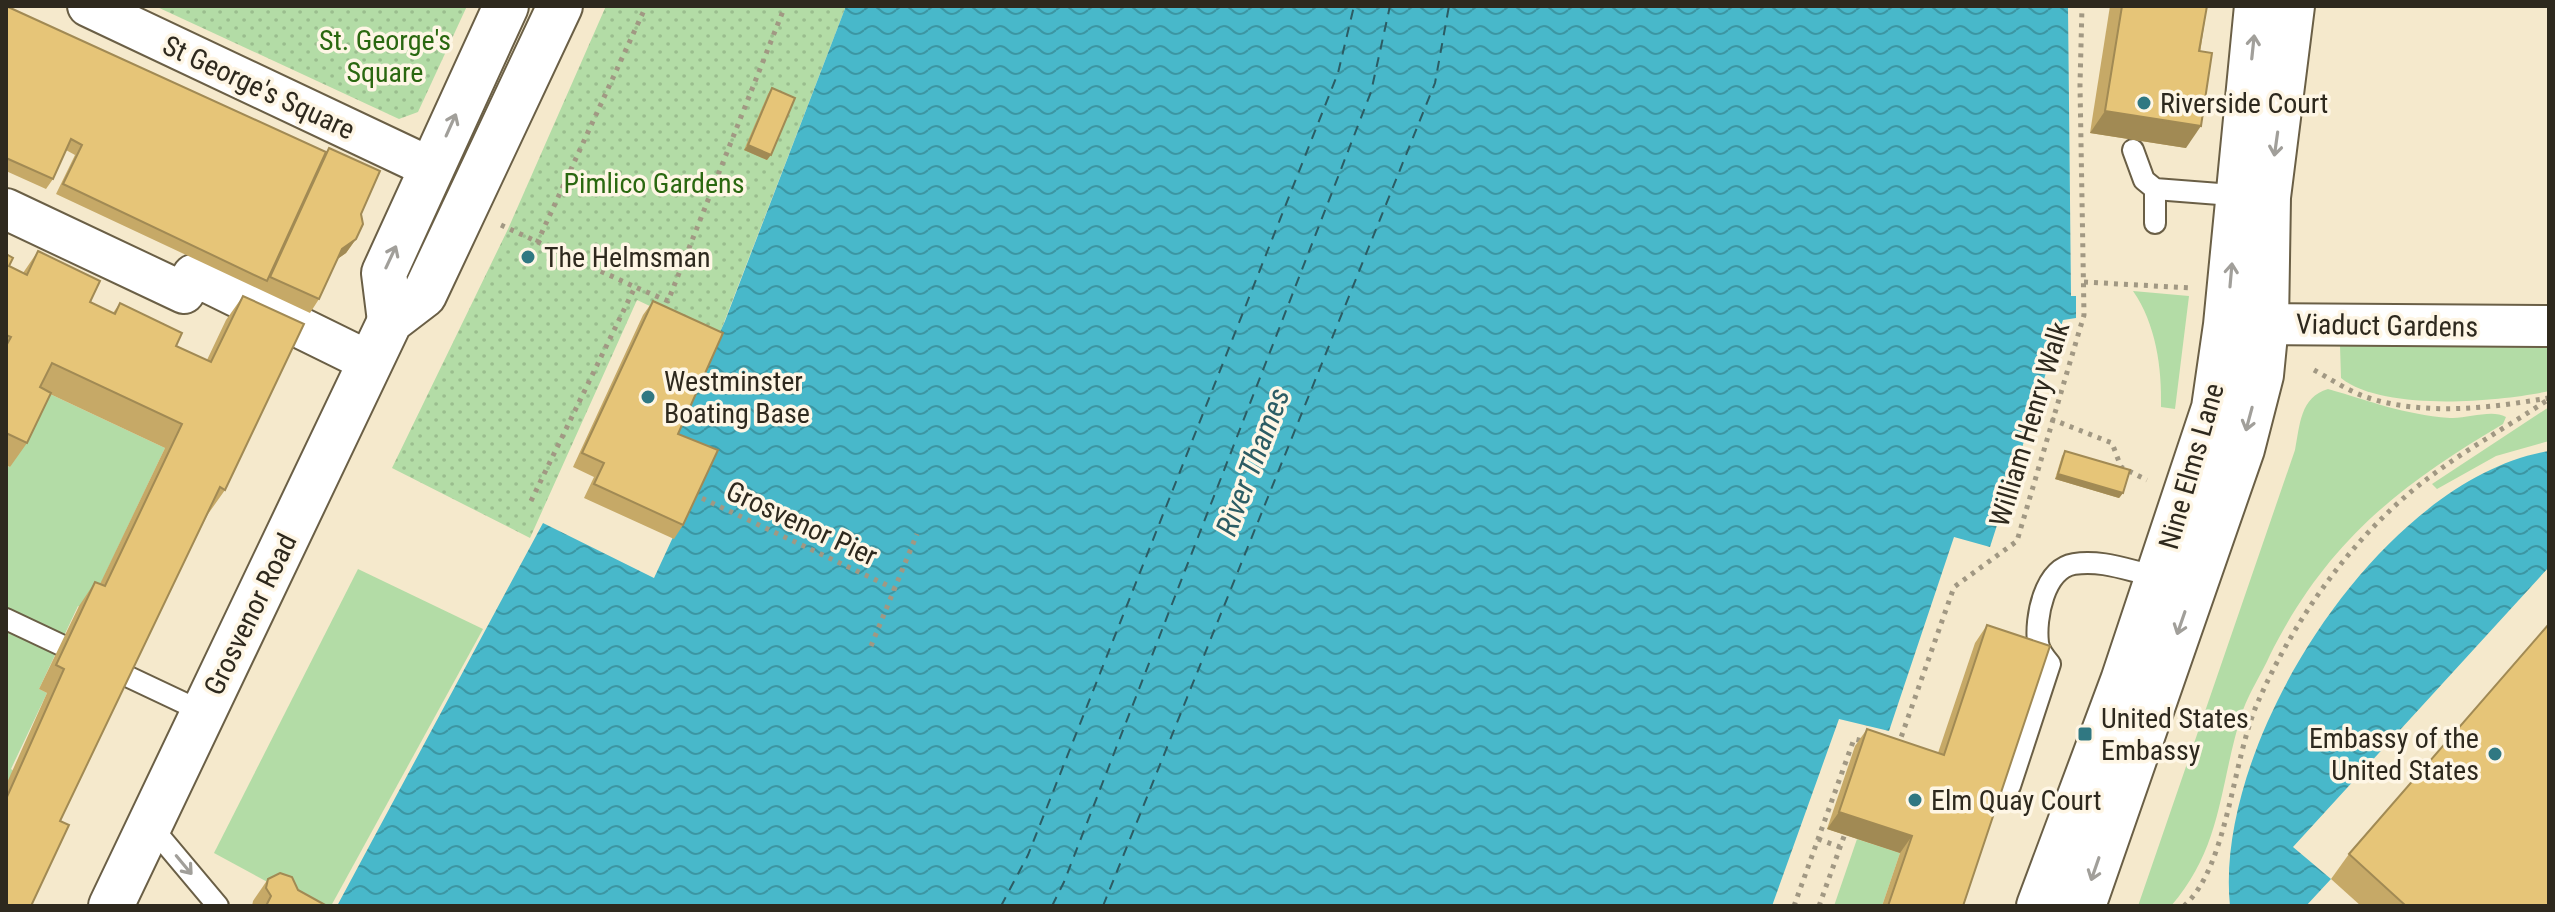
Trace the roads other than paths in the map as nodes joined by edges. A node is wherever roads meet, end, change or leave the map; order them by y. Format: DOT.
graph roads {
  1 [pos="88,6"];
  2 [pos="506,6"];
  3 [pos="560,6"];
  4 [pos="2257,6"];
  5 [pos="2292,6"];
  6 [pos="2133,150"];
  7 [pos="431,168"];
  8 [pos="2155,189"];
  9 [pos="2253,196"];
  10 [pos="6,209"];
  11 [pos="2155,223"];
  12 [pos="390,321"];
  13 [pos="2246,324"];
  14 [pos="2549,326"];
  15 [pos="370,362"];
  16 [pos="2177,579"];
  17 [pos="6,619"];
  18 [pos="203,712"];
  19 [pos="2010,786"];
  20 [pos="150,825"];
  21 [pos="111,906"];
  22 [pos="218,906"];
  23 [pos="2039,906"];
  24 [pos="2083,906"];
  1 -- 7 [label="street, St George's Square"];
  7 -- 2 [label="highway, one-way"];
  3 -- 12 [label="highway, Grosvenor Road"];
  9 -- 4 [label="highway, Nine Elms Lane, one-way"];
  5 -- 9 [label="highway, Nine Elms Lane, one-way"];
  6 -- 8 [label="lane"];
  12 -- 7 [label="highway, one-way"];
  8 -- 9 [label="lane"];
  8 -- 11 [label="lane"];
  9 -- 13 [label="highway, Nine Elms Lane"];
  10 -- 15 [label="street"];
  12 -- 15 [label="highway, Grosvenor Road"];
  13 -- 14 [label="street, Viaduct Gardens"];
  13 -- 16 [label="highway, Nine Elms Lane"];
  15 -- 18 [label="highway, Grosvenor Road"];
  16 -- 19 [label="lane"];
  16 -- 23 [label="highway, Nine Elms Lane"];
  16 -- 24 [label="highway, Nine Elms Lane, one-way"];
  17 -- 18 [label="lane"];
  18 -- 20 [label="highway, Grosvenor Road"];
  20 -- 21 [label="highway, Grosvenor Road"];
  20 -- 22 [label="lane, one-way"];
}
